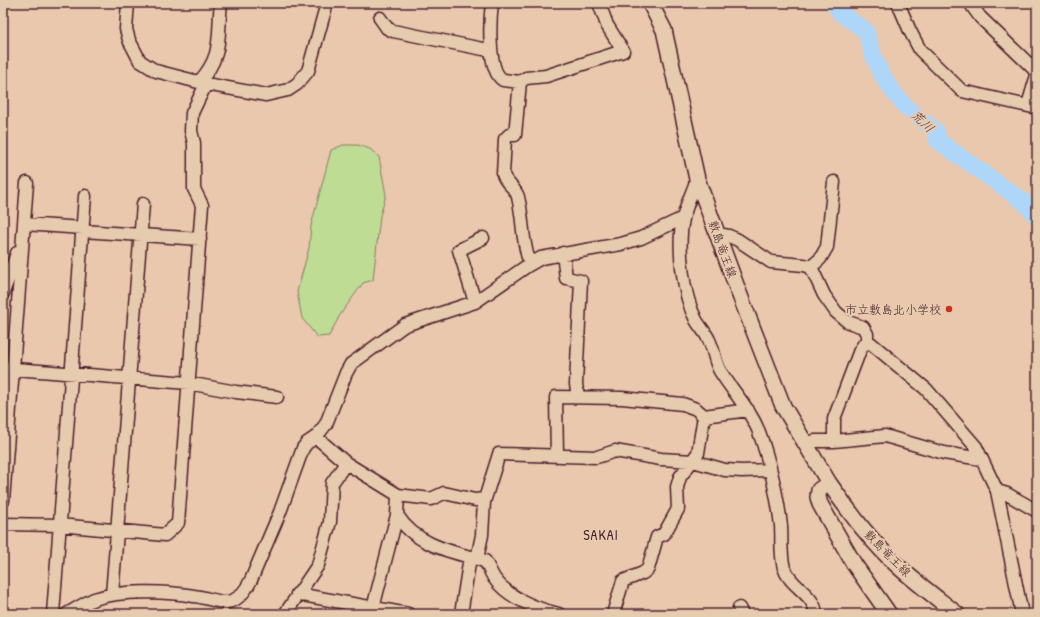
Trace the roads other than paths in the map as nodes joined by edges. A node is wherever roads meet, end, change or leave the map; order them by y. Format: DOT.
graph roads {
  1 [pos="128,3"];
  2 [pos="221,3"];
  3 [pos="327,3"];
  4 [pos="492,3"];
  5 [pos="599,3"];
  6 [pos="650,3"];
  7 [pos="898,3"];
  8 [pos="977,6"];
  9 [pos="380,18"];
  10 [pos="491,48"];
  11 [pos="1037,74"];
  12 [pos="520,82"];
  13 [pos="203,83"];
  14 [pos="1033,106"];
  15 [pos="697,179"];
  16 [pos="834,182"];
  17 [pos="27,183"];
  18 [pos="85,196"];
  19 [pos="143,204"];
  20 [pos="683,218"];
  21 [pos="24,224"];
  22 [pos="83,230"];
  23 [pos="717,234"];
  24 [pos="140,235"];
  25 [pos="23,238"];
  26 [pos="483,238"];
  27 [pos="200,239"];
  28 [pos="563,253"];
  29 [pos="530,264"];
  30 [pos="811,268"];
  31 [pos="3,293"];
  32 [pos="475,302"];
  33 [pos="867,340"];
  34 [pos="8,369"];
  35 [pos="72,374"];
  36 [pos="129,378"];
  37 [pos="188,383"];
  38 [pos="277,397"];
  39 [pos="578,398"];
  40 [pos="748,410"];
  41 [pos="704,416"];
  42 [pos="316,436"];
  43 [pos="834,441"];
  44 [pos="805,445"];
  45 [pos="557,456"];
  46 [pos="981,459"];
  47 [pos="693,461"];
  48 [pos="346,463"];
  49 [pos="769,470"];
  50 [pos="828,483"];
  51 [pos="997,491"];
  52 [pos="398,495"];
  53 [pos="485,499"];
  54 [pos="3,501"];
  55 [pos="1037,511"];
  56 [pos="397,515"];
  57 [pos="3,524"];
  58 [pos="59,525"];
  59 [pos="117,530"];
  60 [pos="473,558"];
  61 [pos="298,594"];
  62 [pos="112,595"];
  63 [pos="342,608"];
  64 [pos="373,608"];
  65 [pos="53,614"];
  66 [pos="67,614"];
  67 [pos="285,614"];
  68 [pos="408,614"];
  69 [pos="461,614"];
  70 [pos="559,614"];
  71 [pos="613,614"];
  72 [pos="816,614"];
  73 [pos="889,614"];
  74 [pos="957,614"];
  75 [pos="1022,614"];
  1 -- 13 [label="street"];
  2 -- 13 [label="street"];
  3 -- 13 [label="street"];
  4 -- 10 [label="street"];
  5 -- 12 [label="street"];
  6 -- 15 [label="main road, 敷島竜王線"];
  7 -- 14 [label="street"];
  8 -- 11 [label="street"];
  9 -- 10 [label="street"];
  10 -- 12 [label="street"];
  11 -- 14 [label="street"];
  12 -- 29 [label="street"];
  13 -- 27 [label="street"];
  15 -- 20 [label="street"];
  15 -- 23 [label="main road, 敷島竜王線"];
  16 -- 30 [label="street"];
  17 -- 21 [label="street"];
  18 -- 22 [label="street"];
  19 -- 24 [label="street"];
  20 -- 28 [label="street"];
  20 -- 40 [label="street"];
  21 -- 22 [label="street"];
  21 -- 25 [label="street"];
  22 -- 24 [label="street"];
  22 -- 35 [label="street"];
  23 -- 30 [label="street"];
  23 -- 44 [label="main road, 敷島竜王線"];
  24 -- 27 [label="street"];
  24 -- 36 [label="street"];
  25 -- 31 [label="street"];
  25 -- 34 [label="street"];
  26 -- 32 [label="street"];
  27 -- 37 [label="street"];
  28 -- 29 [label="street"];
  28 -- 39 [label="street"];
  29 -- 32 [label="street"];
  30 -- 33 [label="street"];
  32 -- 42 [label="street"];
  33 -- 43 [label="street"];
  33 -- 46 [label="street"];
  34 -- 35 [label="street"];
  34 -- 54 [label="street"];
  35 -- 36 [label="street"];
  35 -- 58 [label="street"];
  36 -- 37 [label="street"];
  36 -- 59 [label="street"];
  37 -- 38 [label="street"];
  37 -- 59 [label="street"];
  39 -- 41 [label="street"];
  39 -- 45 [label="street"];
  40 -- 41 [label="street"];
  40 -- 49 [label="street"];
  41 -- 47 [label="street"];
  42 -- 48 [label="street"];
  42 -- 62 [label="street"];
  43 -- 44 [label="street"];
  43 -- 46 [label="street"];
  44 -- 50 [label="main road, 敷島竜王線"];
  45 -- 47 [label="street"];
  45 -- 53 [label="street"];
  46 -- 51 [label="street"];
  47 -- 49 [label="street"];
  47 -- 71 [label="street"];
  48 -- 52 [label="street"];
  48 -- 61 [label="street"];
  49 -- 72 [label="street"];
  50 -- 73 [label="main road"];
  50 -- 74 [label="main road, 敷島竜王線"];
  51 -- 55 [label="street"];
  51 -- 75 [label="street"];
  52 -- 53 [label="street"];
  52 -- 56 [label="street"];
  53 -- 60 [label="street"];
  56 -- 60 [label="street"];
  56 -- 64 [label="street"];
  57 -- 58 [label="street"];
  58 -- 59 [label="street"];
  58 -- 65 [label="street"];
  59 -- 62 [label="street"];
  60 -- 69 [label="street"];
  60 -- 70 [label="street"];
  61 -- 63 [label="street"];
  61 -- 67 [label="street"];
  62 -- 66 [label="street"];
  63 -- 64 [label="street"];
  64 -- 68 [label="street"];
}
